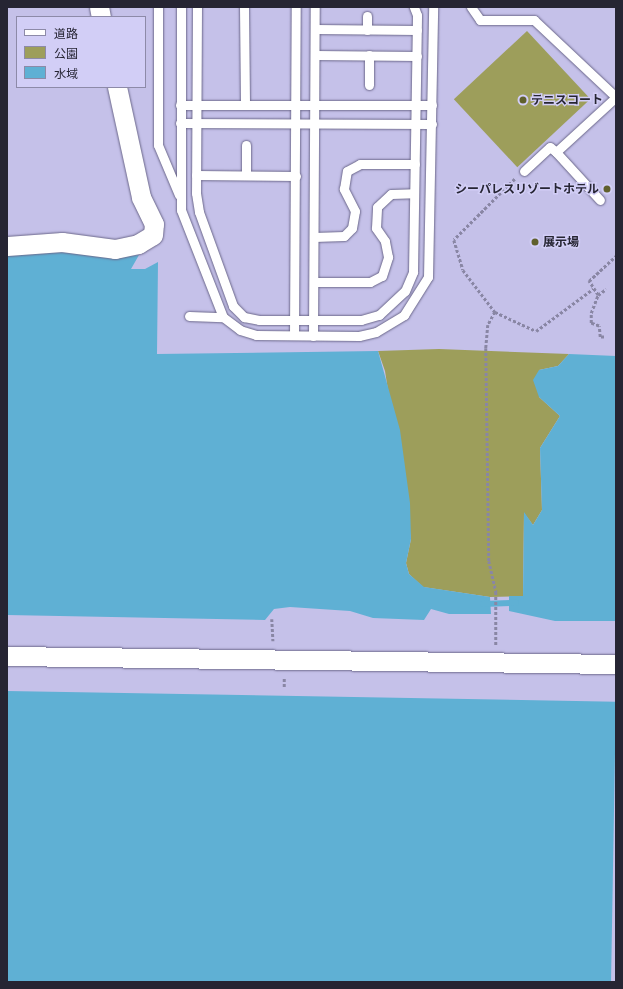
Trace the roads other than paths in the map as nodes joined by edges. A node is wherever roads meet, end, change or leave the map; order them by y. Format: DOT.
graph roads {
  1 [pos="158,7"];
  2 [pos="182,7"];
  3 [pos="197,7"];
  4 [pos="244,7"];
  5 [pos="296,7"];
  6 [pos="315,7"];
  7 [pos="414,7"];
  8 [pos="432,7"];
  9 [pos="471,7"];
  10 [pos="367,16"];
  11 [pos="315,29"];
  12 [pos="367,30"];
  13 [pos="417,30"];
  14 [pos="315,55"];
  15 [pos="369,56"];
  16 [pos="416,56"];
  17 [pos="369,85"];
  18 [pos="117,88"];
  19 [pos="616,97"];
  20 [pos="180,104"];
  21 [pos="197,104"];
  22 [pos="245,104"];
  23 [pos="296,104"];
  24 [pos="315,105"];
  25 [pos="416,105"];
  26 [pos="432,105"];
  27 [pos="180,123"];
  28 [pos="197,123"];
  29 [pos="296,124"];
  30 [pos="315,124"];
  31 [pos="416,124"];
  32 [pos="432,124"];
  33 [pos="246,145"];
  34 [pos="556,152"];
  35 [pos="415,164"];
  36 [pos="524,171"];
  37 [pos="196,175"];
  38 [pos="246,175"];
  39 [pos="296,176"];
  40 [pos="414,193"];
  41 [pos="181,198"];
  42 [pos="600,200"];
  43 [pos="314,237"];
  44 [pos="7,246"];
  45 [pos="314,282"];
  46 [pos="189,316"];
  47 [pos="223,317"];
  48 [pos="294,320"];
  49 [pos="313,320"];
  50 [pos="294,335"];
  51 [pos="313,336"];
  52 [pos="7,656"];
  53 [pos="616,664"];
  1 -- 41 [label="lane"];
  2 -- 20 [label="lane"];
  3 -- 21 [label="lane"];
  4 -- 22 [label="lane"];
  5 -- 23 [label="lane"];
  6 -- 11 [label="lane"];
  7 -- 13 [label="lane"];
  8 -- 26 [label="lane"];
  9 -- 19 [label="lane"];
  10 -- 12 [label="lane"];
  11 -- 12 [label="lane"];
  11 -- 14 [label="lane"];
  12 -- 13 [label="lane"];
  13 -- 16 [label="lane"];
  14 -- 15 [label="lane"];
  14 -- 24 [label="lane"];
  15 -- 16 [label="lane"];
  15 -- 17 [label="lane"];
  16 -- 25 [label="lane"];
  18 -- 44 [label="street"];
  19 -- 34 [label="lane"];
  20 -- 21 [label="lane"];
  20 -- 27 [label="lane"];
  21 -- 22 [label="lane"];
  21 -- 28 [label="lane"];
  22 -- 23 [label="lane"];
  23 -- 24 [label="lane"];
  23 -- 29 [label="lane"];
  24 -- 25 [label="lane"];
  24 -- 30 [label="lane"];
  25 -- 26 [label="lane"];
  25 -- 31 [label="lane"];
  26 -- 32 [label="lane"];
  27 -- 28 [label="lane"];
  27 -- 41 [label="lane"];
  28 -- 29 [label="lane"];
  28 -- 37 [label="lane"];
  29 -- 30 [label="lane"];
  29 -- 39 [label="lane"];
  30 -- 31 [label="lane"];
  30 -- 43 [label="lane"];
  31 -- 32 [label="lane"];
  31 -- 35 [label="lane"];
  32 -- 51 [label="lane"];
  33 -- 38 [label="lane"];
  34 -- 36 [label="lane"];
  34 -- 42 [label="lane"];
  35 -- 40 [label="lane"];
  35 -- 43 [label="lane"];
  37 -- 38 [label="lane"];
  37 -- 48 [label="lane"];
  38 -- 39 [label="lane"];
  39 -- 48 [label="lane"];
  40 -- 45 [label="lane"];
  40 -- 49 [label="lane"];
  41 -- 47 [label="lane"];
  43 -- 45 [label="lane"];
  45 -- 49 [label="lane"];
  46 -- 47 [label="lane"];
  47 -- 50 [label="lane"];
  48 -- 49 [label="lane"];
  48 -- 50 [label="lane"];
  49 -- 51 [label="lane"];
  50 -- 51 [label="lane"];
  52 -- 53 [label="street"];
}
